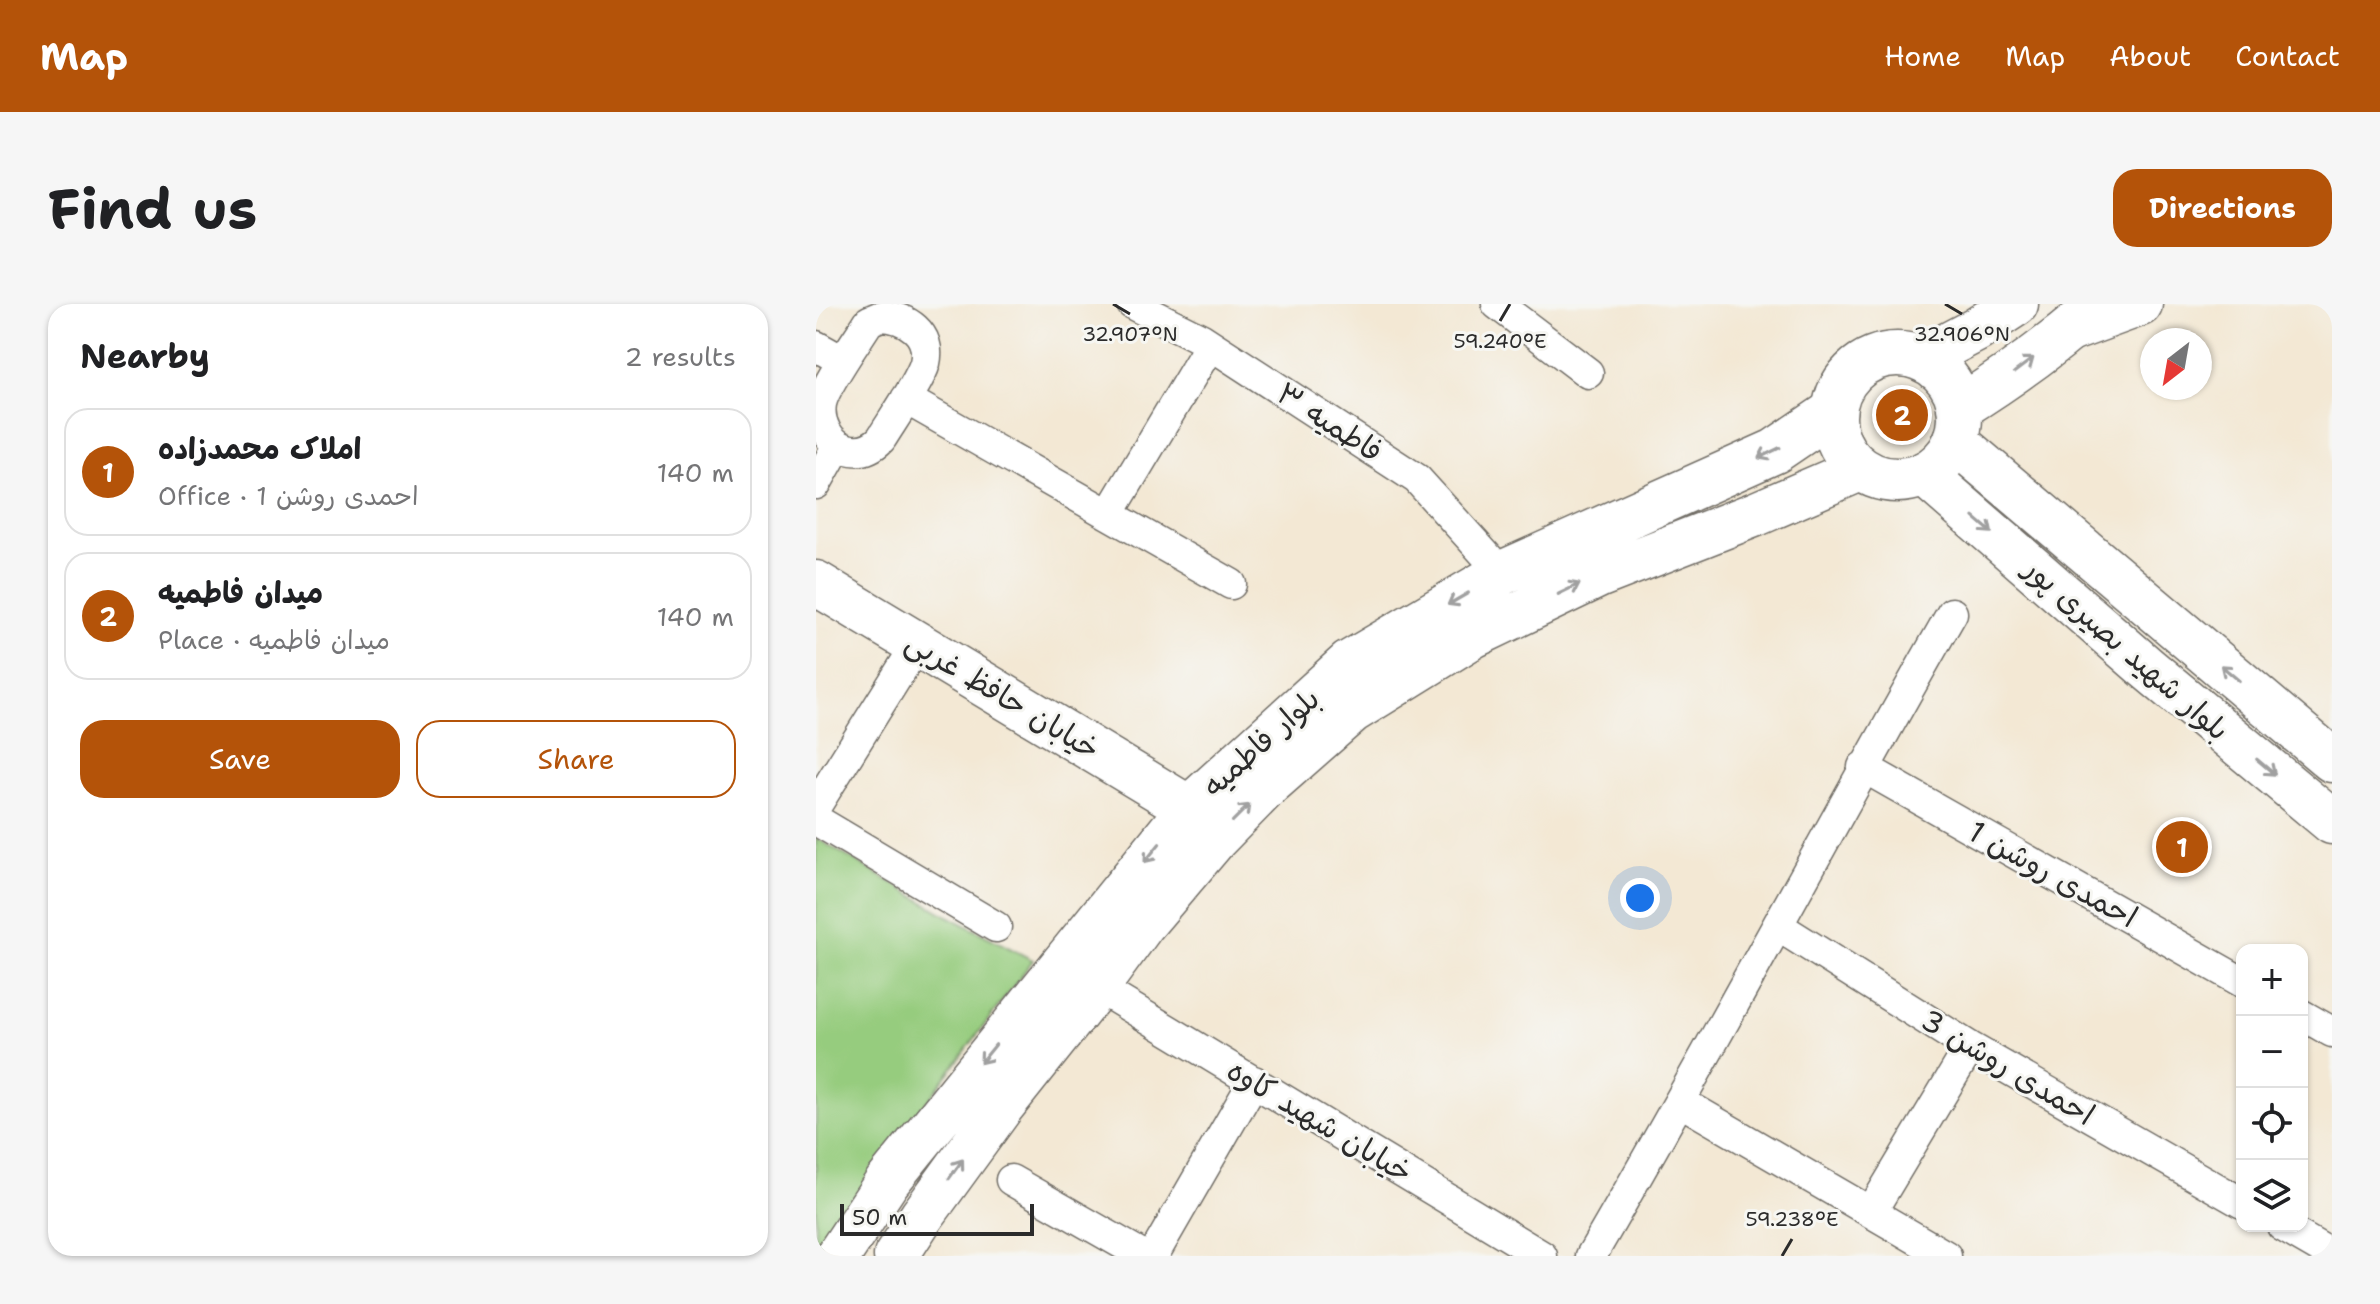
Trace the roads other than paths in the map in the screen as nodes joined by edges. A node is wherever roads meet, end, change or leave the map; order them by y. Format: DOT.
graph roads {
  1 [pos="1132,304"];
  2 [pos="1497,304"];
  3 [pos="2016,304"];
  4 [pos="2140,304"];
  5 [pos="914,312"];
  6 [pos="2086,317"];
  7 [pos="1210,345"];
  8 [pos="816,346"];
  9 [pos="1921,359"];
  10 [pos="843,361"];
  11 [pos="1588,373"];
  12 [pos="906,399"];
  13 [pos="1834,411"];
  14 [pos="1957,425"];
  15 [pos="838,445"];
  16 [pos="1860,469"];
  17 [pos="1924,474"];
  18 [pos="816,484"];
  19 [pos="1109,514"];
  20 [pos="1502,573"];
  21 [pos="816,583"];
  22 [pos="1231,584"];
  23 [pos="1952,613"];
  24 [pos="918,643"];
  25 [pos="2332,760"];
  26 [pos="1863,767"];
  27 [pos="816,806"];
  28 [pos="1189,808"];
  29 [pos="816,820"];
  30 [pos="2332,822"];
  31 [pos="1778,926"];
  32 [pos="996,927"];
  33 [pos="2236,979"];
  34 [pos="1097,987"];
  35 [pos="2304,1016"];
  36 [pos="2332,1032"];
  37 [pos="1970,1047"];
  38 [pos="1254,1081"];
  39 [pos="1681,1102"];
  40 [pos="1011,1180"];
  41 [pos="2236,1200"];
  42 [pos="1871,1212"];
  43 [pos="2292,1232"];
  44 [pos="2332,1255"];
  45 [pos="838,1256"];
  46 [pos="896,1256"];
  47 [pos="1144,1256"];
  48 [pos="1153,1256"];
  49 [pos="1542,1256"];
  50 [pos="1591,1256"];
  51 [pos="1946,1256"];
  1 -- 7 [label="street, فاطمیه ۳"];
  2 -- 11 [label="street"];
  3 -- 9 [label="main road"];
  4 -- 6 [label="main road"];
  5 -- 10 [label="street"];
  5 -- 12 [label="street"];
  14 -- 6 [label="main road, one-way"];
  7 -- 19 [label="street"];
  7 -- 20 [label="street, فاطمیه ۳"];
  8 -- 10 [label="street"];
  9 -- 13 [label="main road"];
  9 -- 14 [label="main road"];
  10 -- 15 [label="street"];
  12 -- 15 [label="street"];
  12 -- 19 [label="street"];
  13 -- 16 [label="main road"];
  13 -- 20 [label="main road, بلوار فاطمیه, one-way"];
  14 -- 17 [label="main road"];
  25 -- 14 [label="main road, بلوار شهید بصیری پور, one-way"];
  15 -- 18 [label="street"];
  16 -- 17 [label="main road"];
  34 -- 16 [label="main road, بلوار فاطمیه, one-way"];
  17 -- 30 [label="main road, بلوار شهید بصیری پور, one-way"];
  19 -- 22 [label="street"];
  20 -- 28 [label="main road, بلوار فاطمیه, one-way"];
  21 -- 24 [label="main road, خیابان حافظ غربی"];
  23 -- 26 [label="street"];
  24 -- 27 [label="street"];
  24 -- 28 [label="main road, خیابان حافظ غربی"];
  26 -- 31 [label="street"];
  26 -- 33 [label="street, احمدی روشن 1"];
  28 -- 45 [label="main road, بلوار فاطمیه, one-way"];
  29 -- 32 [label="street"];
  31 -- 37 [label="street, احمدی روشن 3"];
  31 -- 39 [label="street"];
  34 -- 38 [label="street, خیابان شهید کاوه"];
  46 -- 34 [label="main road, بلوار فاطمیه, one-way"];
  35 -- 36 [label="street"];
  37 -- 41 [label="street, احمدی روشن 3"];
  37 -- 42 [label="street"];
  38 -- 48 [label="street"];
  38 -- 49 [label="street, خیابان شهید کاوه"];
  39 -- 42 [label="street"];
  39 -- 50 [label="street"];
  40 -- 47 [label="street"];
  42 -- 51 [label="street"];
  43 -- 44 [label="street"];
}
